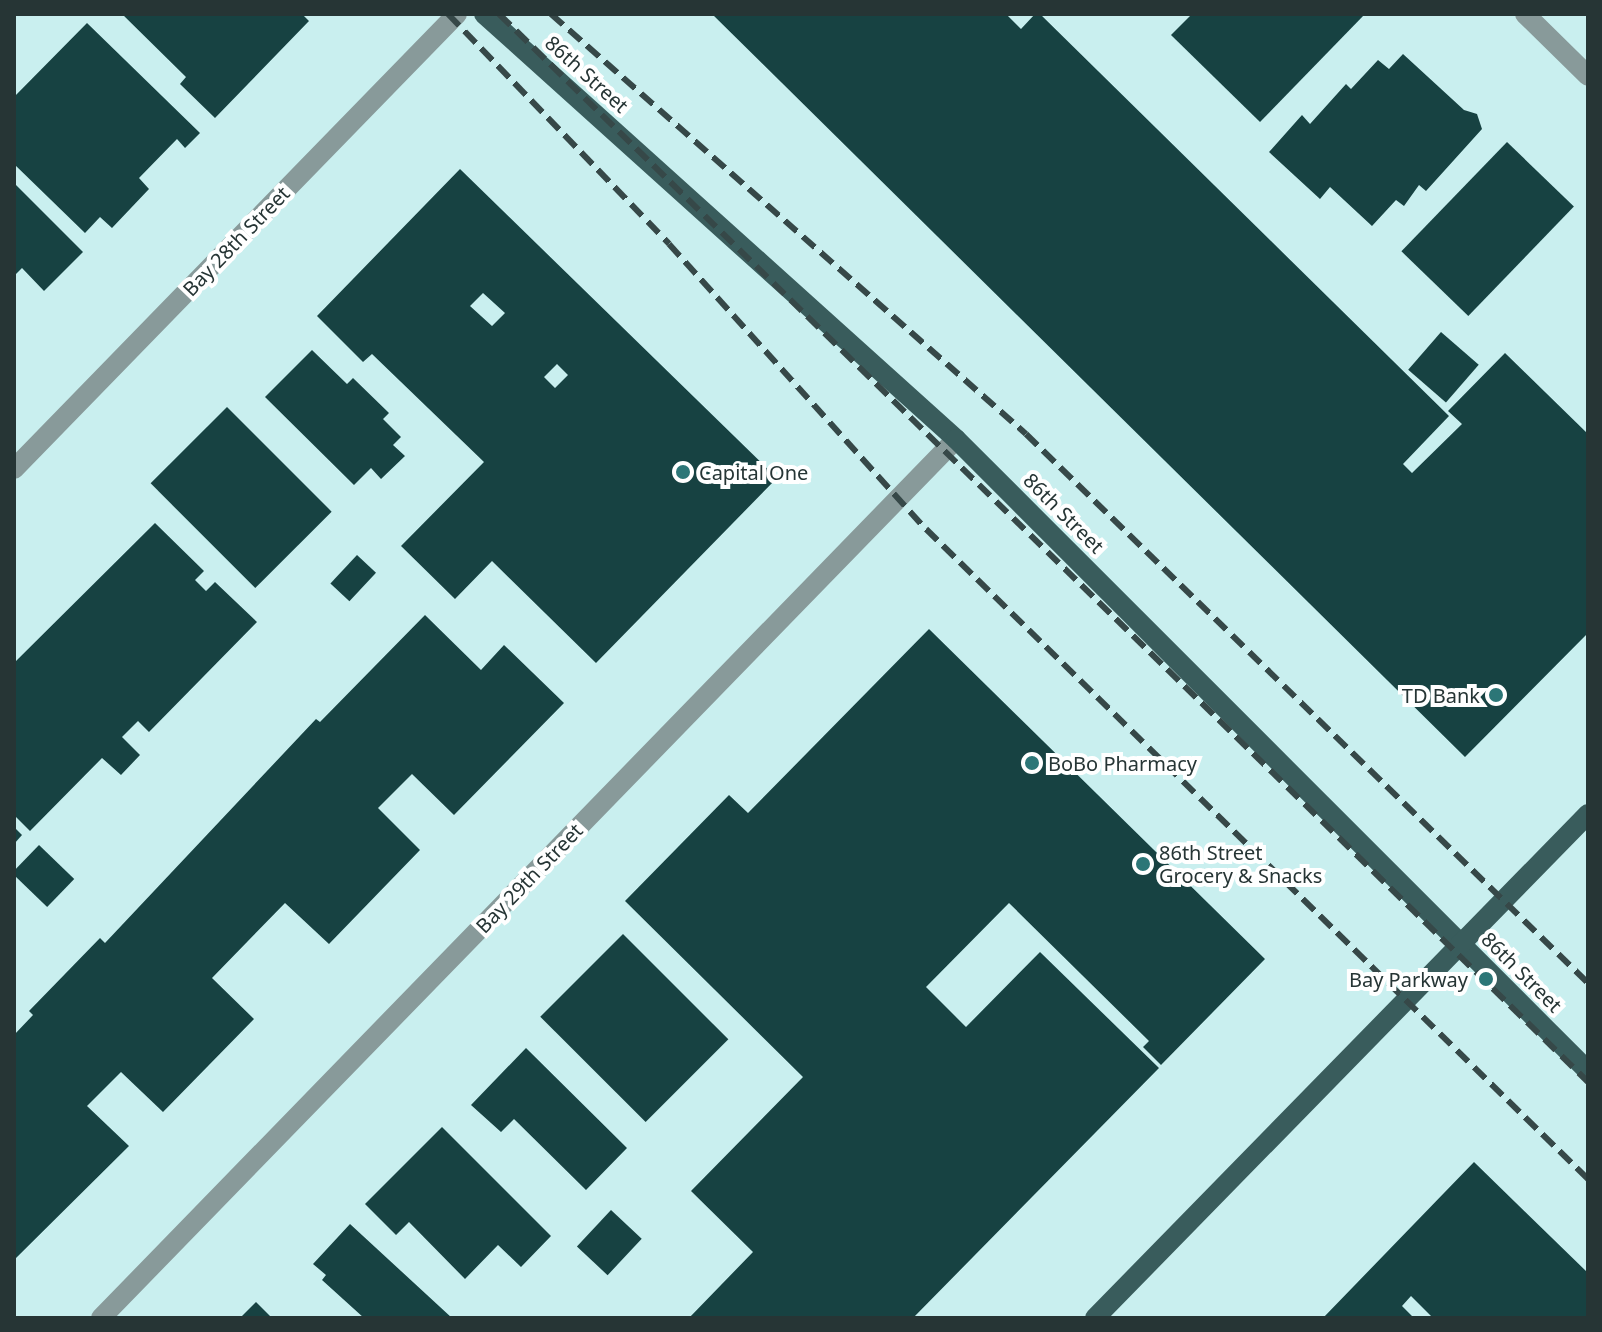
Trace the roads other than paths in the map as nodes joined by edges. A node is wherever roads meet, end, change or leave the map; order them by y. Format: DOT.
graph roads {
  1 [pos="457,14"];
  2 [pos="484,14"];
  3 [pos="1525,14"];
  4 [pos="1588,76"];
  5 [pos="956,439"];
  6 [pos="14,469"];
  7 [pos="1588,814"];
  8 [pos="1460,944"];
  9 [pos="1588,1071"];
  10 [pos="101,1318"];
  11 [pos="1095,1318"];
  1 -- 6 [label="street, Bay 28th Street"];
  2 -- 5 [label="main road, 86th Street"];
  3 -- 4 [label="street"];
  5 -- 8 [label="main road, 86th Street"];
  5 -- 10 [label="street, Bay 29th Street"];
  7 -- 8 [label="main road"];
  8 -- 9 [label="main road, 86th Street"];
  8 -- 11 [label="main road"];
}
